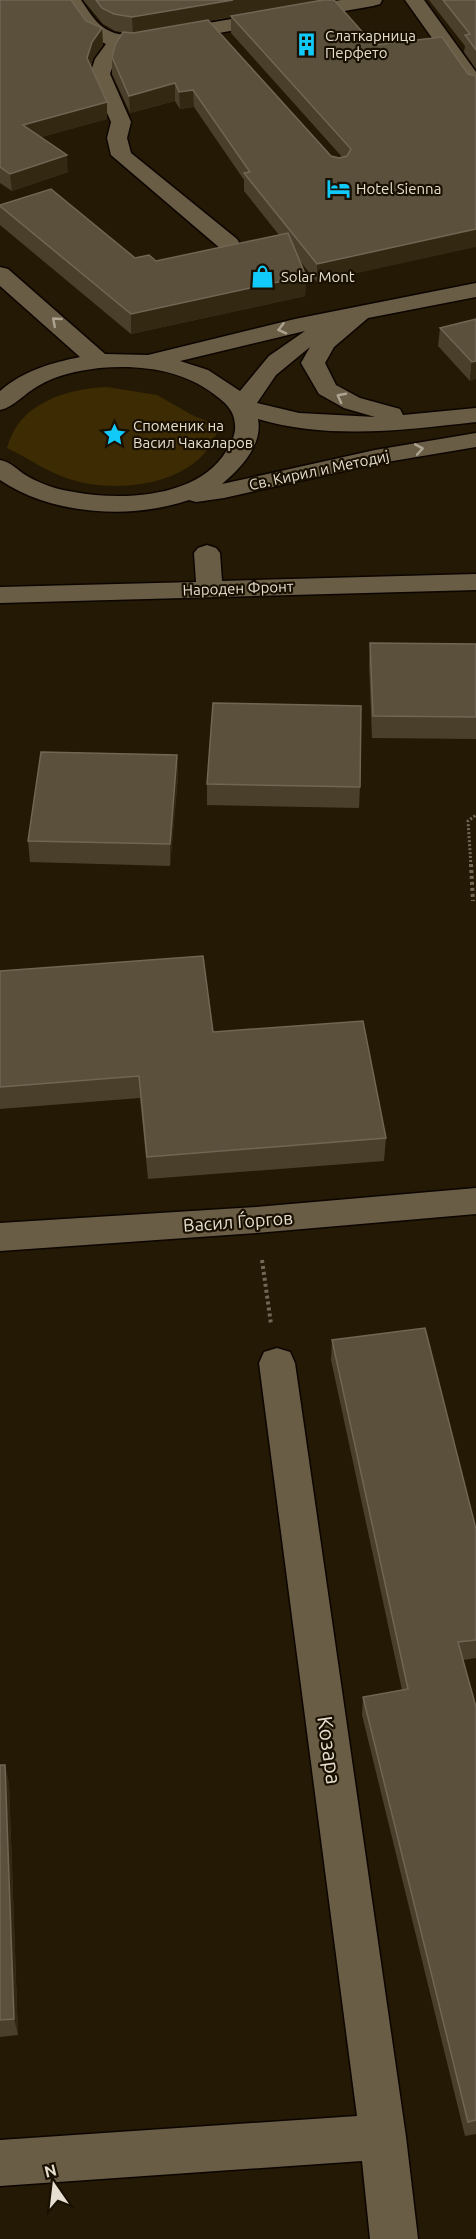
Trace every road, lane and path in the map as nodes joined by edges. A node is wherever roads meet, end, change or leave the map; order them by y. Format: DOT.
graph roads {
  1 [pos="72,0"];
  2 [pos="373,0"];
  3 [pos="414,0"];
  4 [pos="213,29"];
  5 [pos="117,42"];
  6 [pos="229,46"];
  7 [pos="476,86"];
  8 [pos="229,244"];
  9 [pos="0,274"];
  10 [pos="476,290"];
  11 [pos="360,315"];
  12 [pos="99,361"];
  13 [pos="147,362"];
  14 [pos="37,376"];
  15 [pos="0,381"];
  16 [pos="0,403"];
  17 [pos="243,406"];
  18 [pos="476,415"];
  19 [pos="417,420"];
  20 [pos="476,440"];
  21 [pos="1,469"];
  22 [pos="162,499"];
  23 [pos="207,553"];
  24 [pos="476,582"];
  25 [pos="210,589"];
  26 [pos="0,595"];
  27 [pos="476,815"];
  28 [pos="472,901"];
  29 [pos="476,1201"];
  30 [pos="256,1220"];
  31 [pos="0,1237"];
  32 [pos="278,1363"];
  33 [pos="383,2137"];
  34 [pos="0,2163"];
  35 [pos="394,2239"];
  1 -- 5 [label="street"];
  2 -- 4 [label="street"];
  3 -- 7 [label="street"];
  4 -- 5 [label="street"];
  4 -- 6 [label="street"];
  5 -- 8 [label="street"];
  12 -- 9 [label="street, one-way"];
  10 -- 11 [label="street"];
  11 -- 13 [label="street, one-way"];
  11 -- 17 [label="street"];
  19 -- 11 [label="street, one-way"];
  12 -- 13 [label="street"];
  12 -- 14 [label="street"];
  13 -- 17 [label="street"];
  14 -- 15 [label="street"];
  14 -- 16 [label="street"];
  17 -- 19 [label="street, Св. Кирил и Методиј"];
  17 -- 22 [label="street"];
  18 -- 19 [label="street, Св. Кирил и Методиј"];
  22 -- 20 [label="street, Св. Кирил и Методиј, one-way"];
  21 -- 22 [label="street"];
  23 -- 25 [label="street"];
  24 -- 25 [label="street, Народен Фронт"];
  25 -- 26 [label="street, Народен Фронт"];
  27 -- 28 [label="path"];
  29 -- 30 [label="street, Васил Ѓоргов"];
  30 -- 31 [label="street, Васил Ѓоргов"];
  30 -- 32 [label="path"];
  32 -- 33 [label="street, Козара"];
  33 -- 34 [label="street"];
  33 -- 35 [label="street, Козара"];
}
